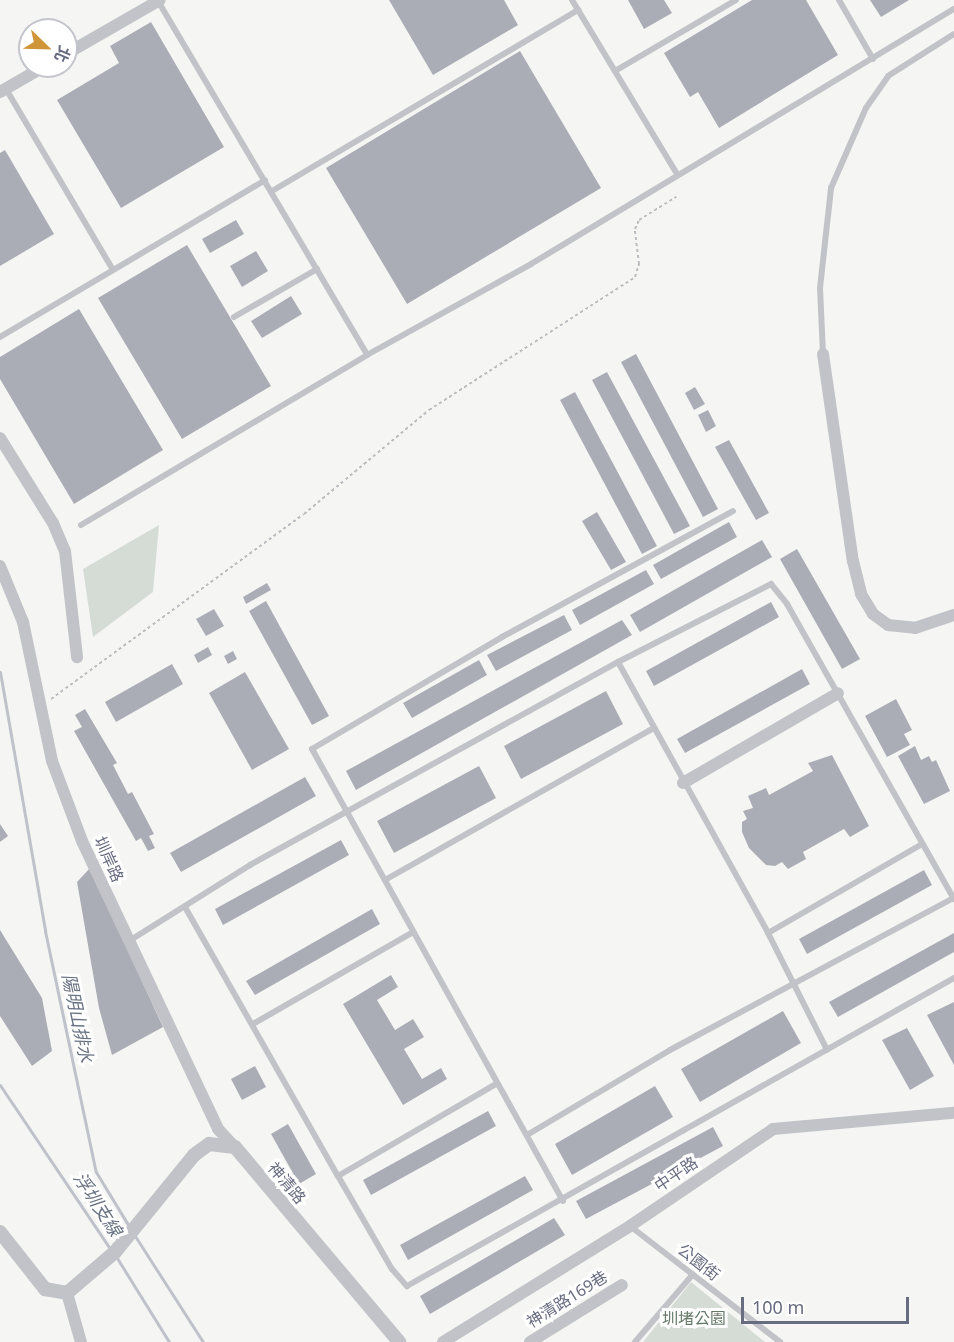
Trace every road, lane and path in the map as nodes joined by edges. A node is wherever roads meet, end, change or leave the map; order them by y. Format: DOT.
graph roads {
  1 [pos="159,0"];
  2 [pos="572,0"];
  3 [pos="736,0"];
  4 [pos="839,0"];
  5 [pos="954,9"];
  6 [pos="578,10"];
  7 [pos="954,34"];
  8 [pos="78,47"];
  9 [pos="873,59"];
  10 [pos="615,71"];
  11 [pos="24,78"];
  12 [pos="3,90"];
  13 [pos="677,174"];
  14 [pos="265,180"];
  15 [pos="272,191"];
  16 [pos="676,197"];
  17 [pos="112,267"];
  18 [pos="318,269"];
  19 [pos="234,317"];
  20 [pos="0,337"];
  21 [pos="823,354"];
  22 [pos="368,355"];
  23 [pos="0,438"];
  24 [pos="733,511"];
  25 [pos="81,525"];
  26 [pos="0,566"];
  27 [pos="954,615"];
  28 [pos="77,657"];
  29 [pos="618,662"];
  30 [pos="838,693"];
  31 [pos="42,706"];
  32 [pos="652,729"];
  33 [pos="682,783"];
  34 [pos="347,812"];
  35 [pos="922,844"];
  36 [pos="385,879"];
  37 [pos="954,898"];
  38 [pos="185,907"];
  39 [pos="413,932"];
  40 [pos="768,933"];
  41 [pos="129,940"];
  42 [pos="954,978"];
  43 [pos="795,985"];
  44 [pos="253,1024"];
  45 [pos="827,1050"];
  46 [pos="496,1084"];
  47 [pos="954,1113"];
  48 [pos="527,1135"];
  49 [pos="235,1147"];
  50 [pos="338,1176"];
  51 [pos="563,1201"];
  52 [pos="630,1226"];
  53 [pos="0,1232"];
  54 [pos="693,1274"];
  55 [pos="622,1285"];
  56 [pos="67,1293"];
  57 [pos="81,1342"];
  58 [pos="399,1342"];
  59 [pos="442,1342"];
  60 [pos="530,1342"];
  61 [pos="634,1342"];
  62 [pos="780,1342"];
  1 -- 8 [label="street"];
  1 -- 14 [label="lane"];
  2 -- 6 [label="lane"];
  3 -- 10 [label="lane"];
  4 -- 9 [label="lane"];
  5 -- 9 [label="lane"];
  6 -- 10 [label="lane"];
  6 -- 15 [label="lane"];
  7 -- 21 [label="lane"];
  9 -- 13 [label="lane"];
  10 -- 13 [label="lane"];
  11 -- 12 [label="street"];
  12 -- 17 [label="lane"];
  13 -- 22 [label="lane"];
  14 -- 15 [label="lane"];
  14 -- 17 [label="lane"];
  15 -- 18 [label="lane"];
  16 -- 31 [label="path"];
  17 -- 20 [label="lane"];
  18 -- 19 [label="lane"];
  18 -- 22 [label="lane"];
  21 -- 27 [label="street"];
  22 -- 25 [label="lane"];
  23 -- 28 [label="street"];
  24 -- 34 [label="lane"];
  26 -- 31 [label="street, 圳岸路"];
  29 -- 30 [label="lane"];
  29 -- 32 [label="lane"];
  29 -- 34 [label="lane"];
  30 -- 33 [label="street"];
  30 -- 35 [label="lane"];
  31 -- 41 [label="street, 圳岸路"];
  32 -- 33 [label="lane"];
  32 -- 36 [label="lane"];
  33 -- 40 [label="lane"];
  34 -- 36 [label="lane"];
  34 -- 38 [label="lane"];
  35 -- 37 [label="lane"];
  35 -- 40 [label="lane"];
  36 -- 39 [label="lane"];
  37 -- 43 [label="lane"];
  38 -- 41 [label="lane"];
  38 -- 44 [label="lane"];
  39 -- 44 [label="lane"];
  39 -- 46 [label="lane"];
  40 -- 43 [label="lane"];
  41 -- 49 [label="street, 圳岸路"];
  42 -- 45 [label="lane"];
  43 -- 45 [label="lane"];
  43 -- 48 [label="lane"];
  44 -- 50 [label="lane"];
  45 -- 51 [label="lane"];
  46 -- 48 [label="lane"];
  46 -- 50 [label="lane"];
  47 -- 52 [label="street, 中平路"];
  48 -- 51 [label="lane"];
  49 -- 56 [label="street"];
  49 -- 58 [label="street, 神清路"];
  50 -- 51 [label="lane"];
  52 -- 54 [label="lane, 公園街"];
  52 -- 59 [label="street, 中平路"];
  53 -- 56 [label="street"];
  54 -- 61 [label="lane"];
  54 -- 62 [label="lane, 公園街"];
  55 -- 60 [label="street, 神清路169巷"];
  56 -- 57 [label="street"];
}
